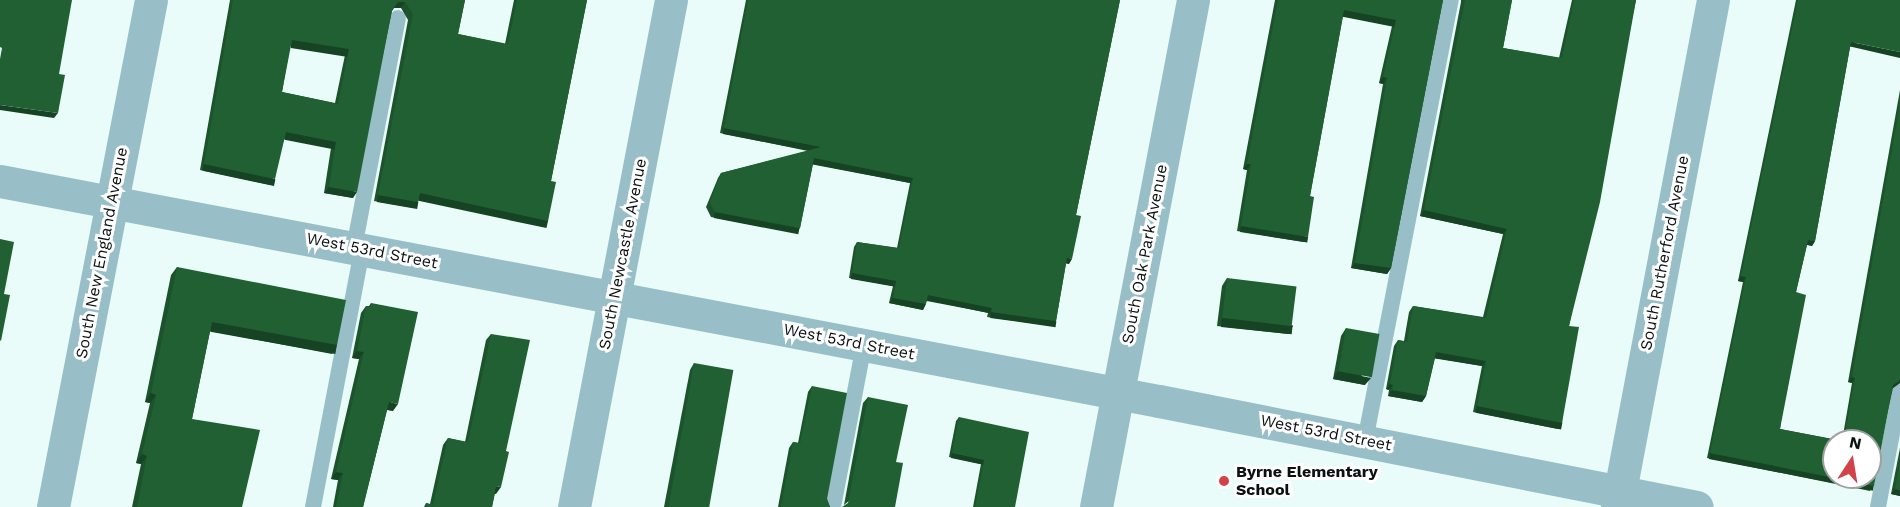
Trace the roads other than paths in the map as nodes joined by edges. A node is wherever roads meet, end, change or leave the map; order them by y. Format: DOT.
graph roads {
  1 [pos="152,0"];
  2 [pos="671,0"];
  3 [pos="1192,0"];
  4 [pos="1451,0"];
  5 [pos="1713,0"];
  6 [pos="398,18"];
  7 [pos="0,181"];
  8 [pos="112,202"];
  9 [pos="358,249"];
  10 [pos="614,298"];
  11 [pos="864,344"];
  12 [pos="1900,392"];
  13 [pos="1118,393"];
  14 [pos="1365,441"];
  15 [pos="1618,499"];
  16 [pos="53,507"];
  17 [pos="313,507"];
  18 [pos="574,507"];
  19 [pos="833,507"];
  20 [pos="1096,507"];
  21 [pos="1697,507"];
  22 [pos="1878,507"];
  1 -- 8 [label="street, South New England Avenue"];
  2 -- 10 [label="street, South Newcastle Avenue"];
  3 -- 13 [label="street, South Oak Park Avenue"];
  4 -- 14 [label="lane"];
  5 -- 15 [label="street, South Rutherford Avenue"];
  6 -- 9 [label="lane"];
  7 -- 8 [label="street, West 53rd Street"];
  8 -- 9 [label="street, West 53rd Street"];
  8 -- 16 [label="street, South New England Avenue"];
  9 -- 10 [label="street, West 53rd Street"];
  9 -- 17 [label="lane"];
  10 -- 11 [label="street, West 53rd Street"];
  10 -- 18 [label="street, South Newcastle Avenue"];
  11 -- 13 [label="street, West 53rd Street"];
  11 -- 19 [label="lane"];
  12 -- 22 [label="lane"];
  13 -- 14 [label="street, West 53rd Street"];
  13 -- 20 [label="street, South Oak Park Avenue"];
  14 -- 15 [label="street, West 53rd Street"];
  15 -- 21 [label="street, West 53rd Street"];
}
